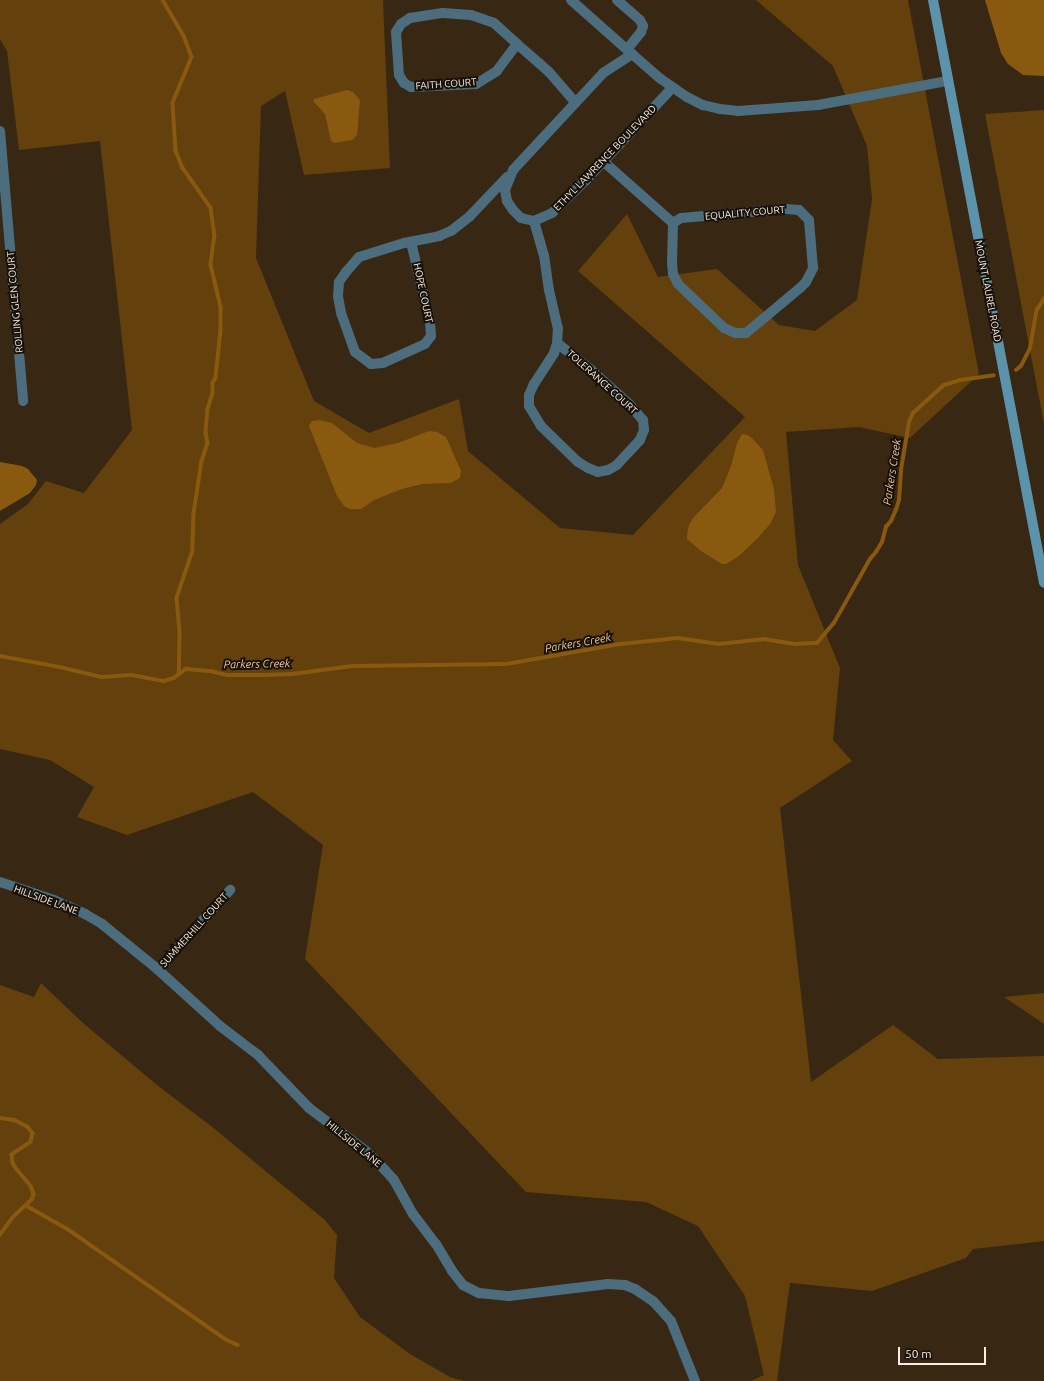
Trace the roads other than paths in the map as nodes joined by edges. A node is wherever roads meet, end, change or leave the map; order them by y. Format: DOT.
graph roads {
  1 [pos="570,0"];
  2 [pos="617,0"];
  3 [pos="933,0"];
  4 [pos="518,44"];
  5 [pos="630,51"];
  6 [pos="948,81"];
  7 [pos="672,88"];
  8 [pos="575,102"];
  9 [pos="0,131"];
  10 [pos="604,162"];
  11 [pos="510,174"];
  12 [pos="534,221"];
  13 [pos="673,222"];
  14 [pos="411,242"];
  15 [pos="557,343"];
  16 [pos="23,401"];
  17 [pos="1044,583"];
  18 [pos="0,882"];
  19 [pos="230,890"];
  20 [pos="158,970"];
  21 [pos="695,1381"];
  1 -- 5 [label="street"];
  2 -- 5 [label="street"];
  3 -- 6 [label="main road, MOUNT LAUREL ROAD"];
  4 -- 4 [label="street, FAITH COURT"];
  4 -- 8 [label="street, FAITH COURT"];
  5 -- 7 [label="street"];
  5 -- 8 [label="street"];
  6 -- 7 [label="street"];
  6 -- 17 [label="main road, MOUNT LAUREL ROAD"];
  7 -- 10 [label="street, ETHYL LAWRENCE BOULEVARD"];
  8 -- 11 [label="street"];
  9 -- 16 [label="street, ROLLING GLEN COURT"];
  10 -- 12 [label="street, ETHYL LAWRENCE BOULEVARD"];
  10 -- 13 [label="street"];
  11 -- 12 [label="street"];
  11 -- 14 [label="street, HOPE COURT"];
  12 -- 15 [label="street, TOLERANCE COURT"];
  13 -- 13 [label="street, EQUALITY COURT"];
  14 -- 14 [label="street, HOPE COURT"];
  15 -- 15 [label="street, TOLERANCE COURT"];
  18 -- 20 [label="street, HILLSIDE LANE"];
  19 -- 20 [label="street, SUMMERHILL COURT"];
  20 -- 21 [label="street, HILLSIDE LANE"];
}
